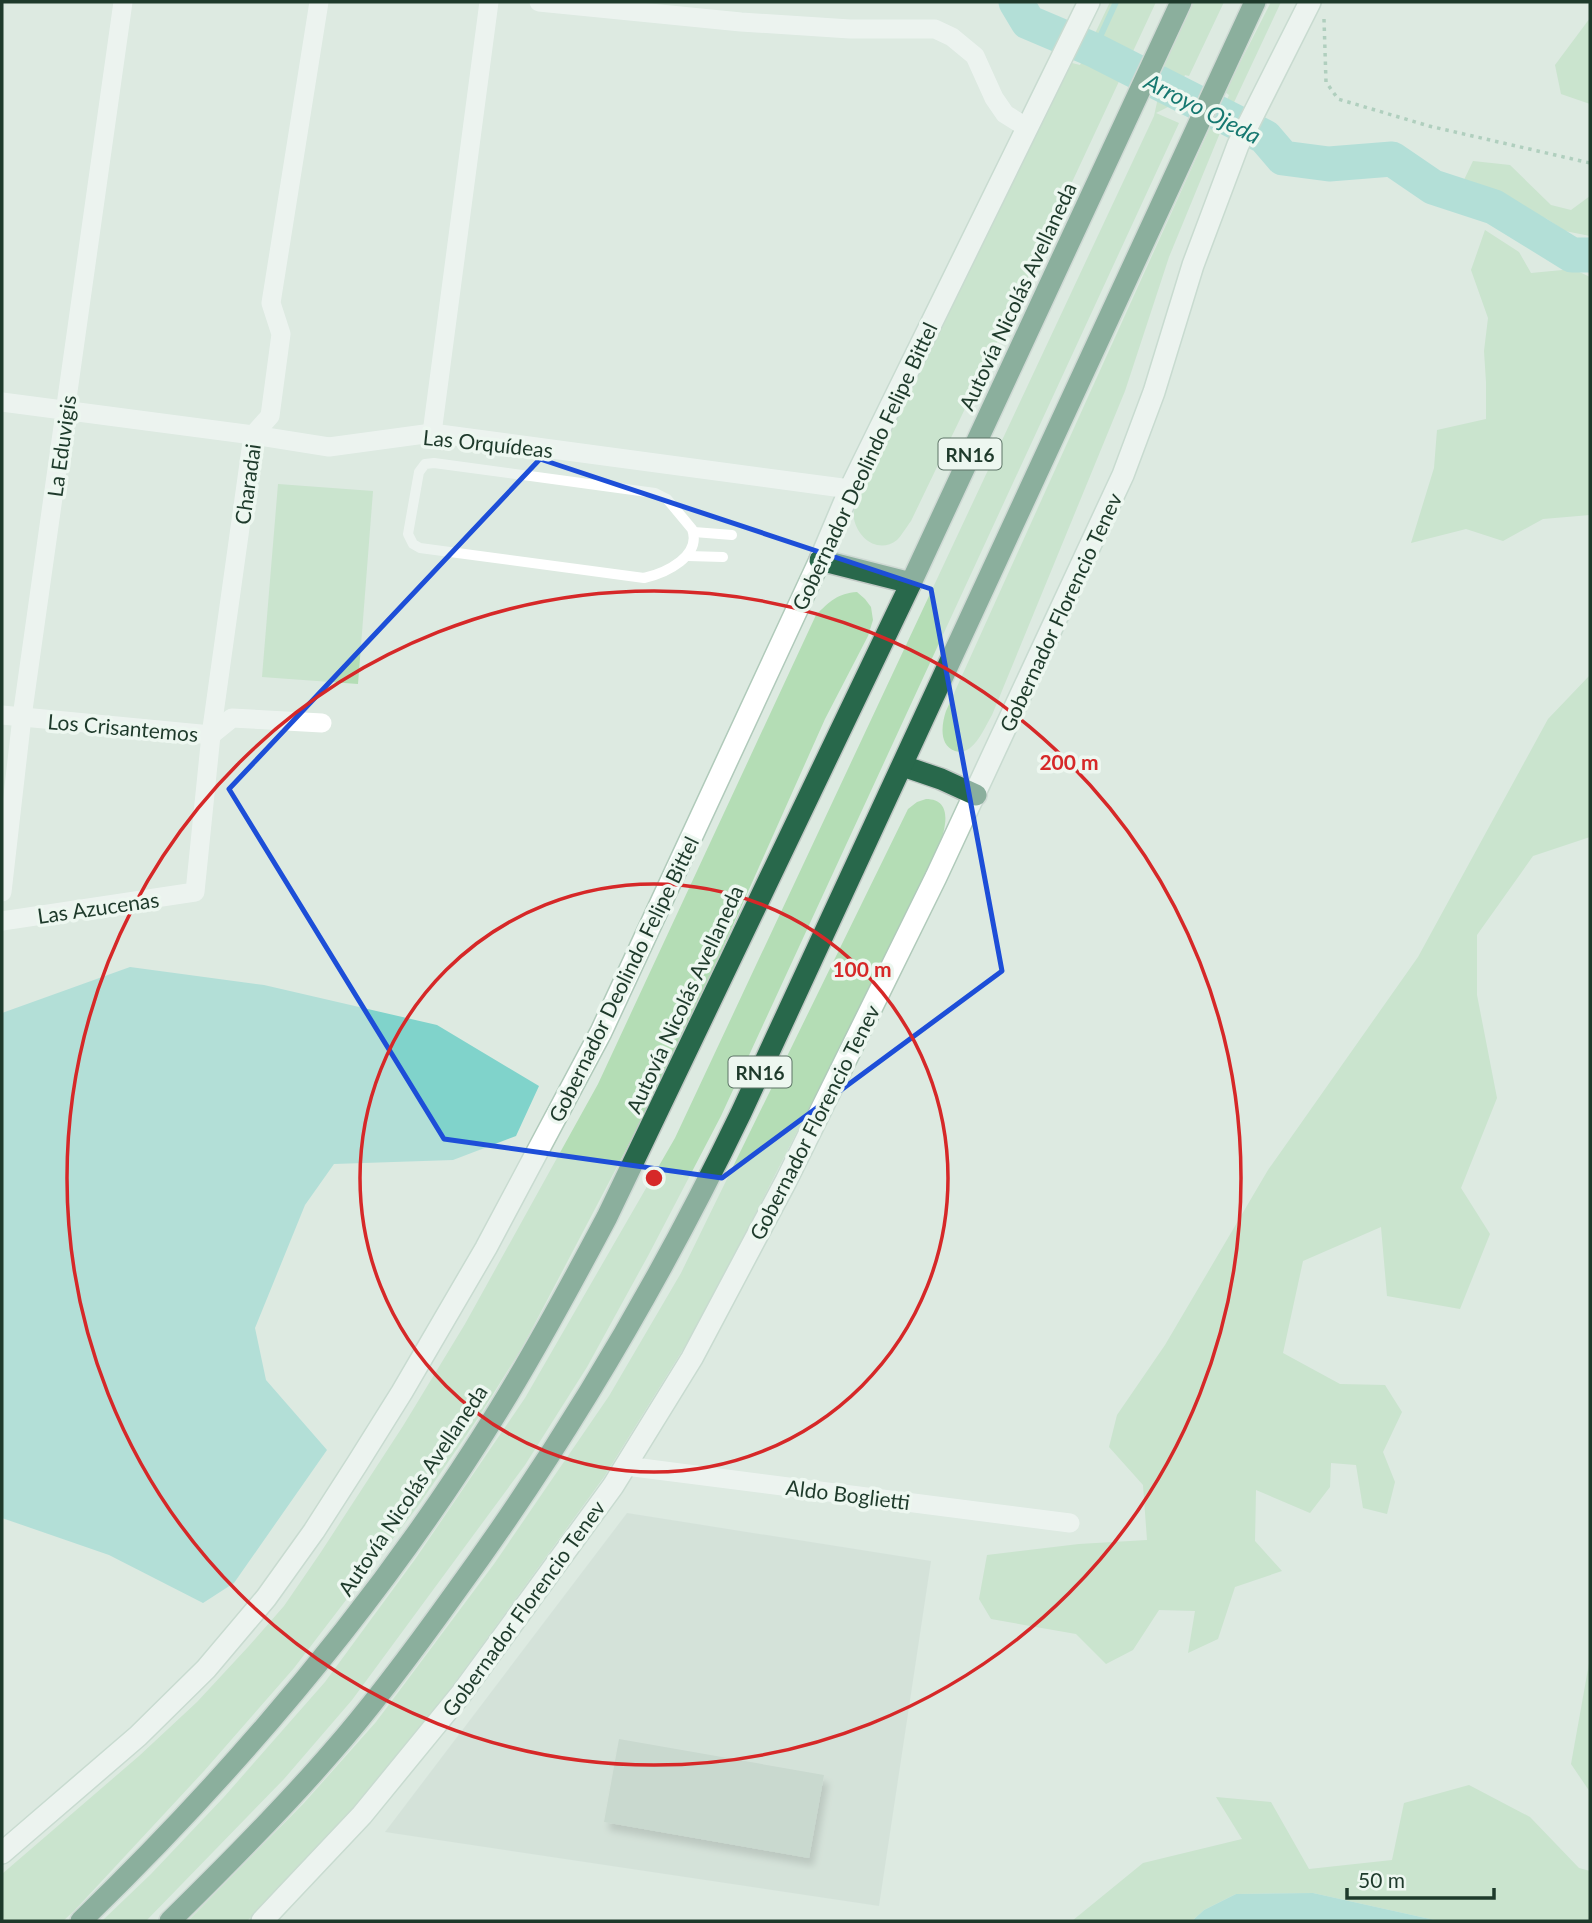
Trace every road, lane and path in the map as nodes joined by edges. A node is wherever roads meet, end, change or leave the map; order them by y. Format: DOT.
graph roads {
  1 [pos="122,2"];
  2 [pos="319,2"];
  3 [pos="489,2"];
  4 [pos="539,2"];
  5 [pos="1089,2"];
  6 [pos="1181,2"];
  7 [pos="1255,2"];
  8 [pos="1317,9"];
  9 [pos="1026,127"];
  10 [pos="1590,163"];
  11 [pos="2,402"];
  12 [pos="66,411"];
  13 [pos="432,433"];
  14 [pos="253,435"];
  15 [pos="850,489"];
  16 [pos="694,532"];
  17 [pos="732,535"];
  18 [pos="688,556"];
  19 [pos="723,557"];
  20 [pos="820,560"];
  21 [pos="911,583"];
  22 [pos="2,715"];
  23 [pos="22,717"];
  24 [pos="322,723"];
  25 [pos="211,736"];
  26 [pos="903,766"];
  27 [pos="976,795"];
  28 [pos="2,891"];
  29 [pos="195,892"];
  30 [pos="2,921"];
  31 [pos="626,1466"];
  32 [pos="1070,1523"];
  33 [pos="2,1853"];
  34 [pos="81,1921"];
  35 [pos="170,1921"];
  36 [pos="262,1921"];
  1 -- 12 [label="street, La Eduvigis"];
  2 -- 14 [label="street, Charadai"];
  3 -- 13 [label="street"];
  4 -- 9 [label="street"];
  5 -- 9 [label="street, Gobernador Deolindo Felipe Bittel"];
  6 -- 21 [label="highway, Autovía Nicolás Avellaneda / RN16"];
  7 -- 26 [label="highway, RN16"];
  8 -- 10 [label="path"];
  8 -- 27 [label="street, Gobernador Florencio Tenev"];
  9 -- 15 [label="street, Gobernador Deolindo Felipe Bittel"];
  11 -- 12 [label="street, Las Orquídeas"];
  12 -- 14 [label="street, Las Orquídeas"];
  12 -- 23 [label="street, La Eduvigis"];
  13 -- 14 [label="street, Las Orquídeas"];
  13 -- 15 [label="street, Las Orquídeas"];
  14 -- 25 [label="street, Charadai"];
  15 -- 20 [label="street, Gobernador Deolindo Felipe Bittel"];
  16 -- 17 [label="lane"];
  16 -- 18 [label="lane"];
  16 -- 18 [label="lane"];
  18 -- 19 [label="lane"];
  20 -- 21 [label="highway"];
  20 -- 33 [label="street, Gobernador Deolindo Felipe Bittel"];
  21 -- 34 [label="highway, Autovía Nicolás Avellaneda / RN16"];
  22 -- 23 [label="street, Los Crisantemos"];
  23 -- 25 [label="street, Los Crisantemos"];
  23 -- 28 [label="street, La Eduvigis"];
  24 -- 25 [label="street, Los Crisantemos"];
  25 -- 29 [label="street, Charadai"];
  26 -- 27 [label="highway"];
  26 -- 35 [label="highway, RN16"];
  27 -- 31 [label="street, Gobernador Florencio Tenev"];
  29 -- 30 [label="street, Las Azucenas"];
  31 -- 32 [label="street, Aldo Boglietti"];
  31 -- 36 [label="street, Gobernador Florencio Tenev"];
}
